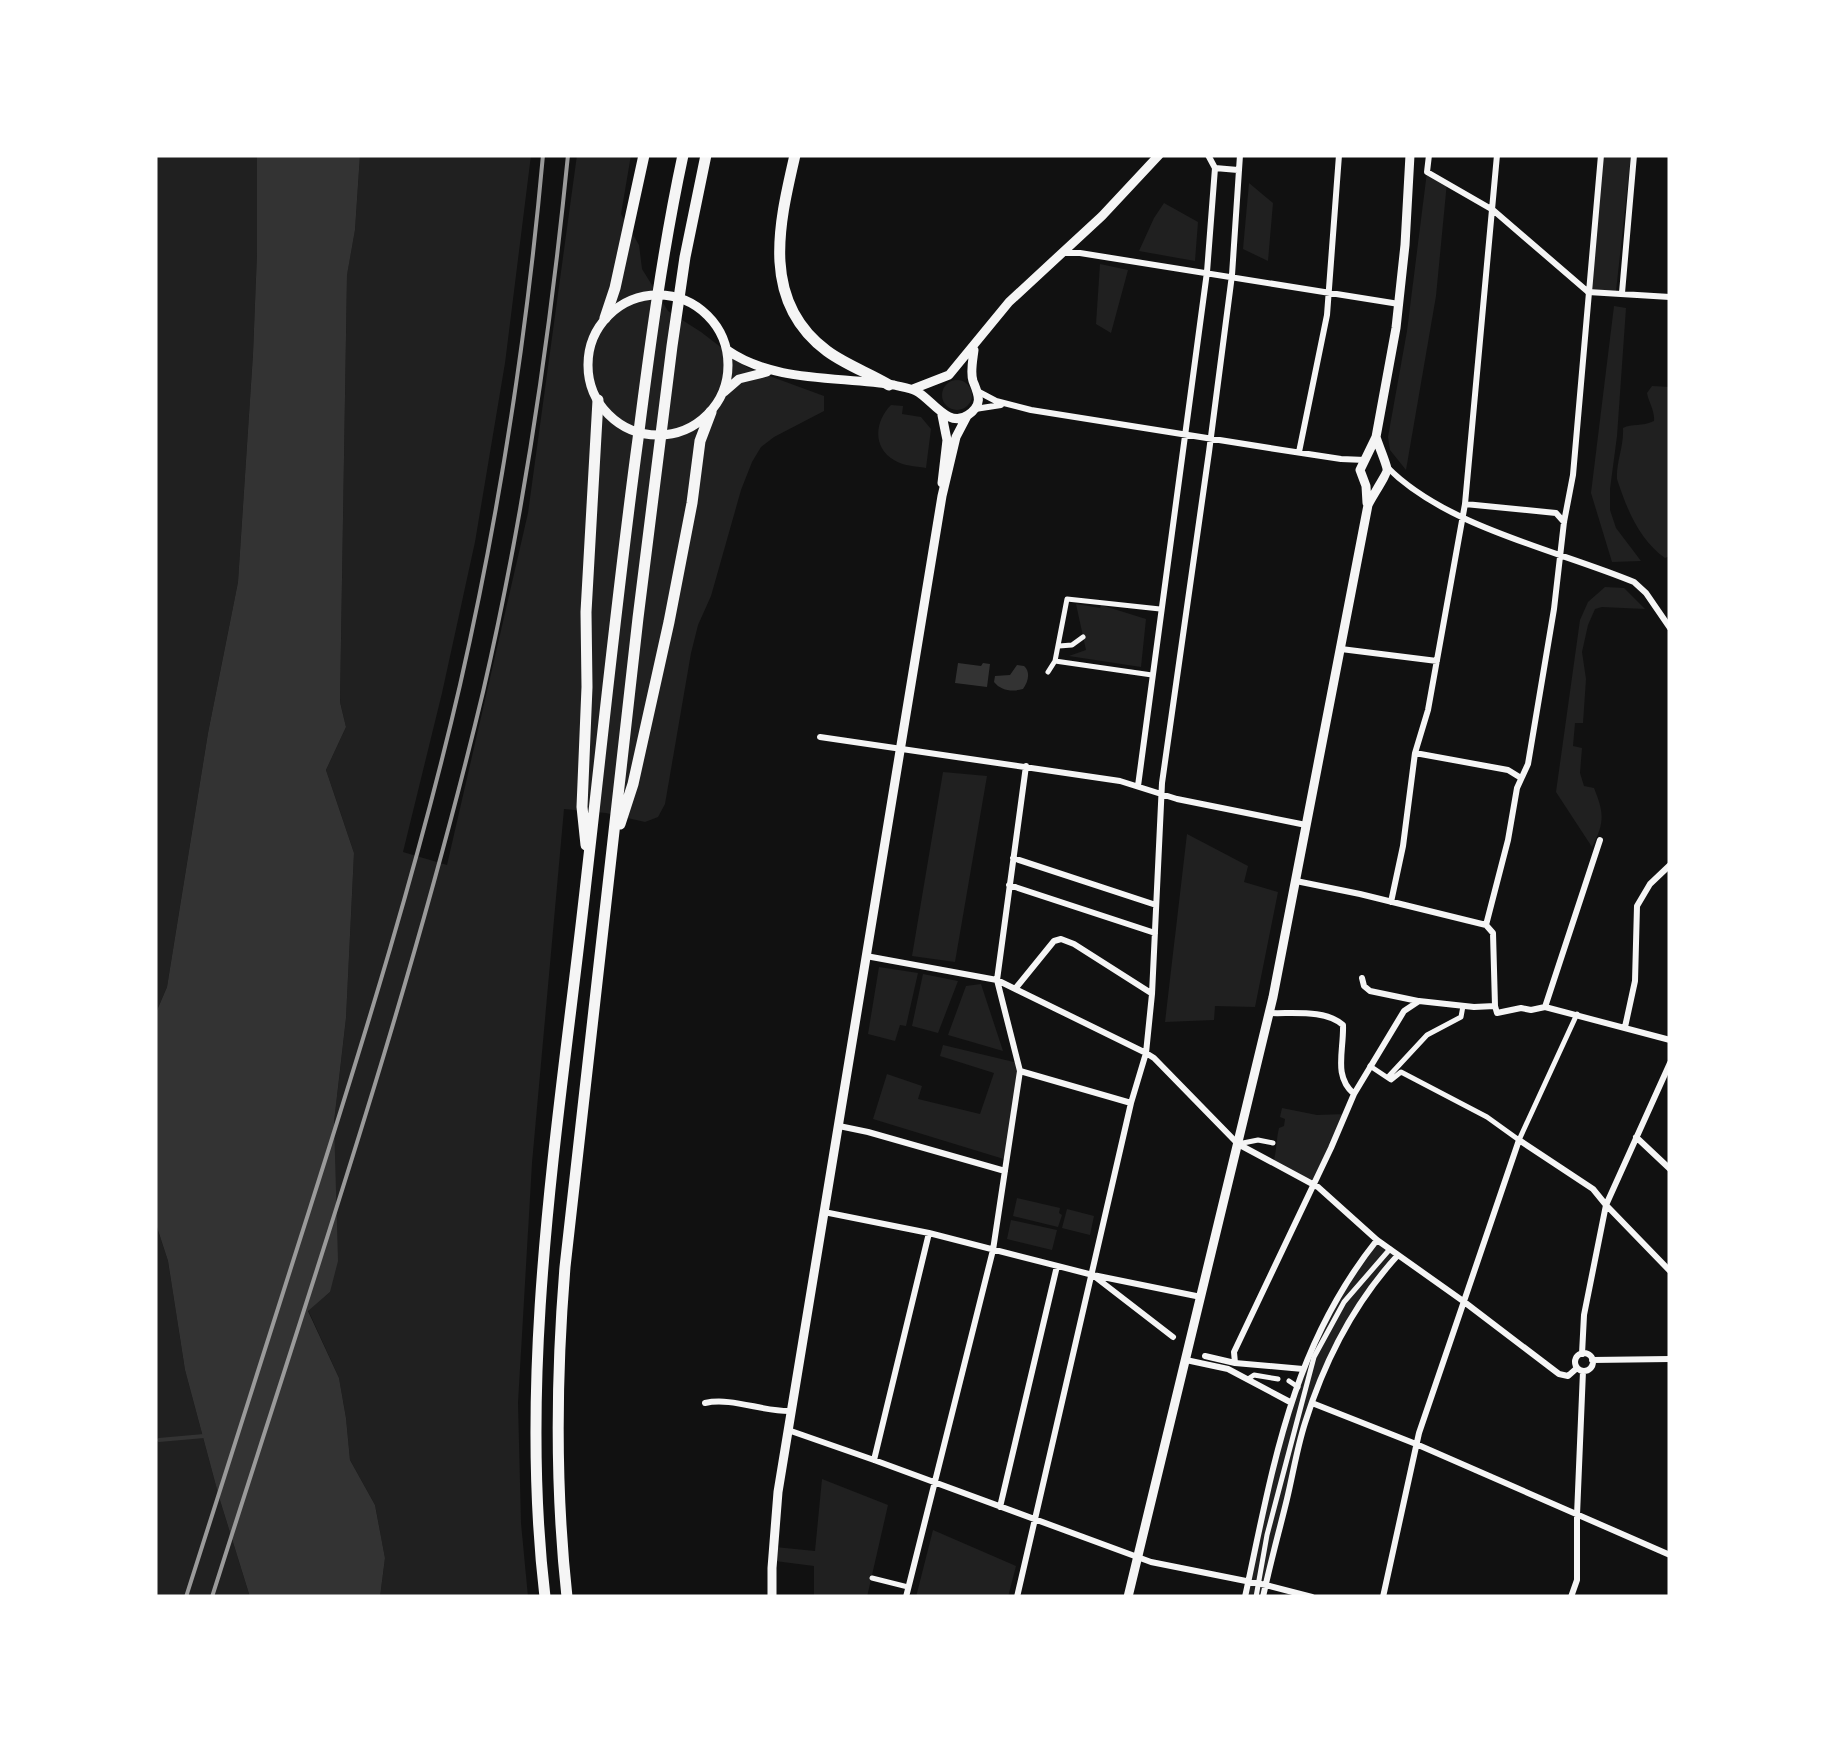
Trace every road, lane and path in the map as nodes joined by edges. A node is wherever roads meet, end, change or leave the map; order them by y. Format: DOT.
graph roads {
  1 [pos="644,155"];
  2 [pos="684,155"];
  3 [pos="707,155"];
  4 [pos="1160,155"];
  5 [pos="1208,155"];
  6 [pos="1240,155"];
  7 [pos="1339,155"];
  8 [pos="1410,155"];
  9 [pos="1429,155"];
  10 [pos="1497,155"];
  11 [pos="1601,155"];
  12 [pos="1634,155"];
  13 [pos="795,157"];
  14 [pos="1215,168"];
  15 [pos="1238,170"];
  16 [pos="1493,210"];
  17 [pos="1080,235"];
  18 [pos="1084,253"];
  19 [pos="1058,254"];
  20 [pos="1208,272"];
  21 [pos="1232,276"];
  22 [pos="1588,292"];
  23 [pos="1329,293"];
  24 [pos="1622,294"];
  25 [pos="1670,297"];
  26 [pos="1399,304"];
  27 [pos="605,318"];
  28 [pos="974,347"];
  29 [pos="727,350"];
  30 [pos="780,372"];
  31 [pos="944,378"];
  32 [pos="972,380"];
  33 [pos="889,384"];
  34 [pos="913,389"];
  35 [pos="979,392"];
  36 [pos="722,393"];
  37 [pos="598,400"];
  38 [pos="934,402"];
  39 [pos="1007,405"];
  40 [pos="710,412"];
  41 [pos="941,412"];
  42 [pos="971,412"];
  43 [pos="1186,434"];
  44 [pos="1376,437"];
  45 [pos="1211,439"];
  46 [pos="1300,452"];
  47 [pos="1341,459"];
  48 [pos="1366,459"];
  49 [pos="1384,463"];
  50 [pos="1362,475"];
  51 [pos="1381,481"];
  52 [pos="1409,486"];
  53 [pos="942,496"];
  54 [pos="1465,504"];
  55 [pos="1368,505"];
  56 [pos="1463,518"];
  57 [pos="1564,522"];
  58 [pos="1160,609"];
  59 [pos="1670,628"];
  60 [pos="1083,637"];
  61 [pos="1058,646"];
  62 [pos="1341,648"];
  63 [pos="1055,660"];
  64 [pos="1438,661"];
  65 [pos="1066,662"];
  66 [pos="1048,672"];
  67 [pos="1065,672"];
  68 [pos="1152,675"];
  69 [pos="820,737"];
  70 [pos="901,748"];
  71 [pos="1415,753"];
  72 [pos="1026,766"];
  73 [pos="1521,778"];
  74 [pos="1138,786"];
  75 [pos="1161,794"];
  76 [pos="1308,825"];
  77 [pos="1600,840"];
  78 [pos="613,847"];
  79 [pos="1013,858"];
  80 [pos="1670,864"];
  81 [pos="588,866"];
  82 [pos="1296,881"];
  83 [pos="1008,885"];
  84 [pos="1391,902"];
  85 [pos="1156,905"];
  86 [pos="1486,925"];
  87 [pos="1155,933"];
  88 [pos="866,956"];
  89 [pos="1362,978"];
  90 [pos="997,980"];
  91 [pos="1015,989"];
  92 [pos="1152,994"];
  93 [pos="1419,1002"];
  94 [pos="1463,1006"];
  95 [pos="1494,1006"];
  96 [pos="1546,1007"];
  97 [pos="1269,1013"];
  98 [pos="1577,1014"];
  99 [pos="1625,1027"];
  100 [pos="1670,1040"];
  101 [pos="1146,1053"];
  102 [pos="1670,1063"];
  103 [pos="1370,1066"];
  104 [pos="1020,1071"];
  105 [pos="1387,1078"];
  106 [pos="1354,1094"];
  107 [pos="1132,1103"];
  108 [pos="838,1126"];
  109 [pos="1636,1137"];
  110 [pos="1268,1139"];
  111 [pos="1519,1140"];
  112 [pos="1238,1144"];
  113 [pos="1670,1169"];
  114 [pos="1005,1171"];
  115 [pos="1314,1186"];
  116 [pos="1606,1205"];
  117 [pos="824,1212"];
  118 [pos="929,1234"];
  119 [pos="1376,1240"];
  120 [pos="1390,1249"];
  121 [pos="993,1250"];
  122 [pos="1398,1255"];
  123 [pos="1057,1266"];
  124 [pos="1670,1271"];
  125 [pos="1093,1275"];
  126 [pos="1131,1283"];
  127 [pos="1201,1297"];
  128 [pos="1122,1298"];
  129 [pos="1463,1301"];
  130 [pos="1173,1337"];
  131 [pos="1582,1354"];
  132 [pos="1206,1356"];
  133 [pos="1670,1358"];
  134 [pos="1186,1360"];
  135 [pos="1592,1360"];
  136 [pos="1235,1363"];
  137 [pos="1303,1369"];
  138 [pos="1580,1370"];
  139 [pos="1248,1379"];
  140 [pos="1278,1380"];
  141 [pos="1302,1384"];
  142 [pos="1290,1402"];
  143 [pos="704,1404"];
  144 [pos="1312,1404"];
  145 [pos="791,1411"];
  146 [pos="788,1430"];
  147 [pos="1416,1444"];
  148 [pos="873,1463"];
  149 [pos="933,1482"];
  150 [pos="1000,1507"];
  151 [pos="1577,1514"];
  152 [pos="1036,1520"];
  153 [pos="1670,1556"];
  154 [pos="1138,1558"];
  155 [pos="872,1578"];
  156 [pos="1248,1582"];
  157 [pos="1262,1585"];
  158 [pos="909,1587"];
  159 [pos="545,1597"];
  160 [pos="567,1597"];
  161 [pos="772,1597"];
  162 [pos="906,1597"];
  163 [pos="1017,1597"];
  164 [pos="1128,1597"];
  165 [pos="1245,1597"];
  166 [pos="1260,1597"];
  167 [pos="1312,1597"];
  168 [pos="1383,1597"];
  169 [pos="1571,1597"];
  1 -- 27 [label="highway"];
  2 -- 81 [label="highway"];
  3 -- 78 [label="highway"];
  4 -- 17 [label="main road"];
  5 -- 14 [label="street"];
  6 -- 15 [label="street"];
  7 -- 23 [label="street"];
  8 -- 26 [label="main road"];
  9 -- 16 [label="street"];
  10 -- 16 [label="street"];
  11 -- 22 [label="street"];
  12 -- 24 [label="street"];
  13 -- 33 [label="highway"];
  14 -- 15 [label="street"];
  14 -- 20 [label="street"];
  15 -- 21 [label="street"];
  16 -- 22 [label="street"];
  16 -- 54 [label="street"];
  17 -- 18 [label="street"];
  17 -- 19 [label="main road"];
  18 -- 19 [label="street"];
  18 -- 20 [label="street"];
  19 -- 28 [label="main road"];
  20 -- 21 [label="street"];
  20 -- 43 [label="street"];
  21 -- 23 [label="street"];
  21 -- 45 [label="street"];
  22 -- 24 [label="street"];
  22 -- 57 [label="street"];
  23 -- 26 [label="street"];
  23 -- 46 [label="street"];
  24 -- 25 [label="street"];
  26 -- 44 [label="main road"];
  27 -- 29 [label="main road"];
  27 -- 37 [label="main road"];
  28 -- 31 [label="main road"];
  28 -- 32 [label="main road"];
  29 -- 30 [label="main road"];
  29 -- 36 [label="main road"];
  30 -- 33 [label="main road"];
  30 -- 36 [label="main road"];
  31 -- 32 [label="main road"];
  31 -- 34 [label="main road"];
  31 -- 38 [label="main road"];
  32 -- 35 [label="main road"];
  33 -- 34 [label="main road"];
  34 -- 38 [label="main road"];
  35 -- 39 [label="street"];
  35 -- 42 [label="main road"];
  36 -- 40 [label="main road"];
  37 -- 40 [label="main road"];
  37 -- 81 [label="highway"];
  38 -- 41 [label="main road"];
  39 -- 42 [label="street"];
  39 -- 43 [label="street"];
  40 -- 78 [label="highway"];
  41 -- 42 [label="main road"];
  41 -- 53 [label="main road"];
  42 -- 53 [label="main road"];
  43 -- 45 [label="street"];
  43 -- 58 [label="street"];
  44 -- 48 [label="main road"];
  44 -- 49 [label="main road"];
  45 -- 46 [label="street"];
  45 -- 75 [label="street"];
  46 -- 47 [label="street"];
  47 -- 48 [label="street"];
  47 -- 50 [label="street"];
  48 -- 49 [label="main road"];
  48 -- 50 [label="main road"];
  49 -- 51 [label="main road"];
  49 -- 52 [label="street"];
  50 -- 51 [label="main road"];
  50 -- 55 [label="main road"];
  51 -- 52 [label="street"];
  51 -- 55 [label="main road"];
  52 -- 56 [label="street"];
  53 -- 70 [label="main road"];
  54 -- 56 [label="street"];
  54 -- 57 [label="street"];
  55 -- 62 [label="main road"];
  56 -- 59 [label="street"];
  56 -- 64 [label="street"];
  57 -- 73 [label="street"];
  58 -- 61 [label="street"];
  58 -- 68 [label="street"];
  60 -- 61 [label="street"];
  61 -- 63 [label="street"];
  62 -- 64 [label="street"];
  62 -- 76 [label="main road"];
  63 -- 65 [label="street"];
  63 -- 66 [label="street"];
  64 -- 71 [label="street"];
  65 -- 67 [label="street"];
  65 -- 68 [label="street"];
  68 -- 74 [label="street"];
  69 -- 70 [label="street"];
  70 -- 72 [label="street"];
  70 -- 88 [label="main road"];
  71 -- 73 [label="street"];
  71 -- 84 [label="street"];
  72 -- 74 [label="street"];
  72 -- 79 [label="street"];
  73 -- 86 [label="street"];
  74 -- 75 [label="street"];
  75 -- 76 [label="street"];
  75 -- 85 [label="street"];
  76 -- 82 [label="main road"];
  77 -- 96 [label="street"];
  78 -- 160 [label="highway"];
  79 -- 83 [label="street"];
  79 -- 85 [label="street"];
  80 -- 99 [label="street"];
  81 -- 159 [label="highway"];
  82 -- 84 [label="street"];
  82 -- 97 [label="main road"];
  83 -- 87 [label="street"];
  83 -- 90 [label="street"];
  84 -- 86 [label="street"];
  85 -- 87 [label="street"];
  86 -- 95 [label="street"];
  87 -- 92 [label="street"];
  88 -- 90 [label="street"];
  88 -- 108 [label="main road"];
  89 -- 93 [label="street"];
  90 -- 91 [label="street"];
  90 -- 104 [label="street"];
  91 -- 92 [label="street"];
  91 -- 101 [label="street"];
  92 -- 101 [label="street"];
  93 -- 94 [label="street"];
  93 -- 103 [label="street"];
  94 -- 95 [label="street"];
  94 -- 105 [label="street"];
  95 -- 96 [label="street"];
  96 -- 98 [label="street"];
  97 -- 106 [label="street"];
  97 -- 112 [label="main road"];
  98 -- 99 [label="street"];
  98 -- 111 [label="street"];
  99 -- 100 [label="street"];
  101 -- 107 [label="street"];
  101 -- 112 [label="street"];
  102 -- 109 [label="street"];
  103 -- 105 [label="street"];
  103 -- 106 [label="street"];
  104 -- 107 [label="street"];
  104 -- 114 [label="street"];
  105 -- 111 [label="street"];
  106 -- 115 [label="street"];
  107 -- 125 [label="street"];
  108 -- 114 [label="street"];
  108 -- 117 [label="main road"];
  109 -- 113 [label="street"];
  109 -- 116 [label="street"];
  110 -- 112 [label="street"];
  111 -- 116 [label="street"];
  111 -- 129 [label="street"];
  112 -- 115 [label="street"];
  112 -- 127 [label="main road"];
  114 -- 121 [label="street"];
  115 -- 119 [label="street"];
  115 -- 136 [label="street"];
  116 -- 124 [label="street"];
  116 -- 131 [label="street"];
  117 -- 118 [label="street"];
  117 -- 145 [label="main road"];
  118 -- 121 [label="street"];
  118 -- 148 [label="street"];
  119 -- 120 [label="street"];
  119 -- 137 [label="street"];
  120 -- 122 [label="street"];
  120 -- 141 [label="street"];
  121 -- 123 [label="street"];
  121 -- 149 [label="street"];
  122 -- 129 [label="street"];
  122 -- 144 [label="street"];
  123 -- 125 [label="street"];
  123 -- 150 [label="street"];
  125 -- 126 [label="street"];
  125 -- 128 [label="street"];
  125 -- 152 [label="street"];
  126 -- 127 [label="street"];
  126 -- 128 [label="street"];
  127 -- 134 [label="main road"];
  128 -- 130 [label="street"];
  129 -- 138 [label="street"];
  129 -- 147 [label="street"];
  131 -- 135 [label="street"];
  131 -- 138 [label="street"];
  132 -- 136 [label="street"];
  133 -- 135 [label="street"];
  134 -- 139 [label="street"];
  134 -- 154 [label="main road"];
  135 -- 138 [label="street"];
  136 -- 137 [label="street"];
  137 -- 141 [label="street"];
  138 -- 151 [label="street"];
  139 -- 140 [label="street"];
  139 -- 142 [label="street"];
  141 -- 142 [label="street"];
  141 -- 157 [label="street"];
  142 -- 156 [label="street"];
  143 -- 145 [label="street"];
  144 -- 147 [label="street"];
  144 -- 157 [label="street"];
  145 -- 146 [label="main road"];
  146 -- 148 [label="street"];
  146 -- 161 [label="main road"];
  147 -- 151 [label="street"];
  147 -- 168 [label="street"];
  148 -- 149 [label="street"];
  149 -- 150 [label="street"];
  149 -- 158 [label="street"];
  150 -- 152 [label="street"];
  151 -- 153 [label="street"];
  151 -- 169 [label="street"];
  152 -- 154 [label="street"];
  152 -- 163 [label="street"];
  154 -- 156 [label="street"];
  154 -- 164 [label="main road"];
  155 -- 158 [label="street"];
  156 -- 157 [label="street"];
  156 -- 165 [label="street"];
  157 -- 166 [label="street"];
  157 -- 167 [label="street"];
  158 -- 162 [label="street"];
}
